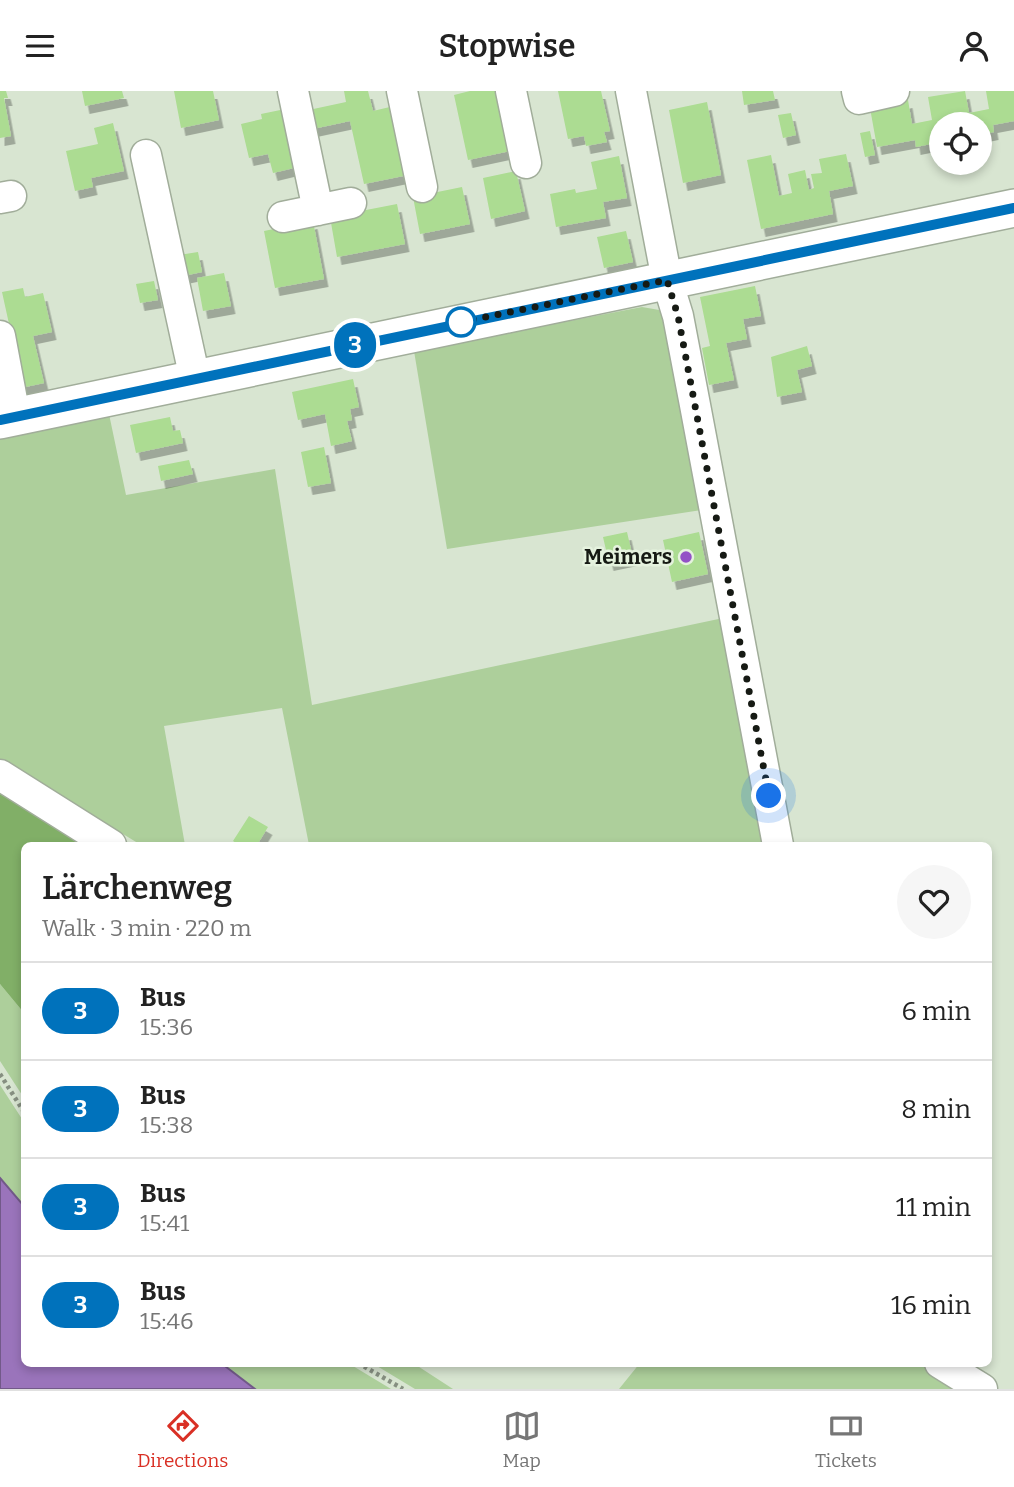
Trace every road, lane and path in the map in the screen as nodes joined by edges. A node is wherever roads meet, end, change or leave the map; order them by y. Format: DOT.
graph roads {
  1 [pos="293,91"];
  2 [pos="402,91"];
  3 [pos="511,91"];
  4 [pos="631,91"];
  5 [pos="858,91"];
  6 [pos="894,91"];
  7 [pos="146,155"];
  8 [pos="526,163"];
  9 [pos="422,187"];
  10 [pos="351,203"];
  11 [pos="1014,208"];
  12 [pos="317,210"];
  13 [pos="283,217"];
  14 [pos="667,280"];
  15 [pos="0,336"];
  16 [pos="195,379"];
  17 [pos="8,418"];
  18 [pos="0,775"];
  19 [pos="106,842"];
  20 [pos="777,842"];
  21 [pos="0,1074"];
  22 [pos="21,1107"];
  23 [pos="365,1367"];
  24 [pos="946,1367"];
  25 [pos="403,1389"];
  26 [pos="982,1389"];
  1 -- 12 [label="street"];
  2 -- 9 [label="street"];
  3 -- 8 [label="street"];
  4 -- 14 [label="street"];
  5 -- 6 [label="street"];
  7 -- 16 [label="street"];
  10 -- 12 [label="street"];
  11 -- 14 [label="main road"];
  12 -- 13 [label="street"];
  14 -- 16 [label="main road"];
  14 -- 20 [label="street"];
  15 -- 17 [label="street"];
  16 -- 17 [label="main road"];
  18 -- 19 [label="street"];
  21 -- 22 [label="path"];
  23 -- 25 [label="path"];
  24 -- 26 [label="street"];
}
